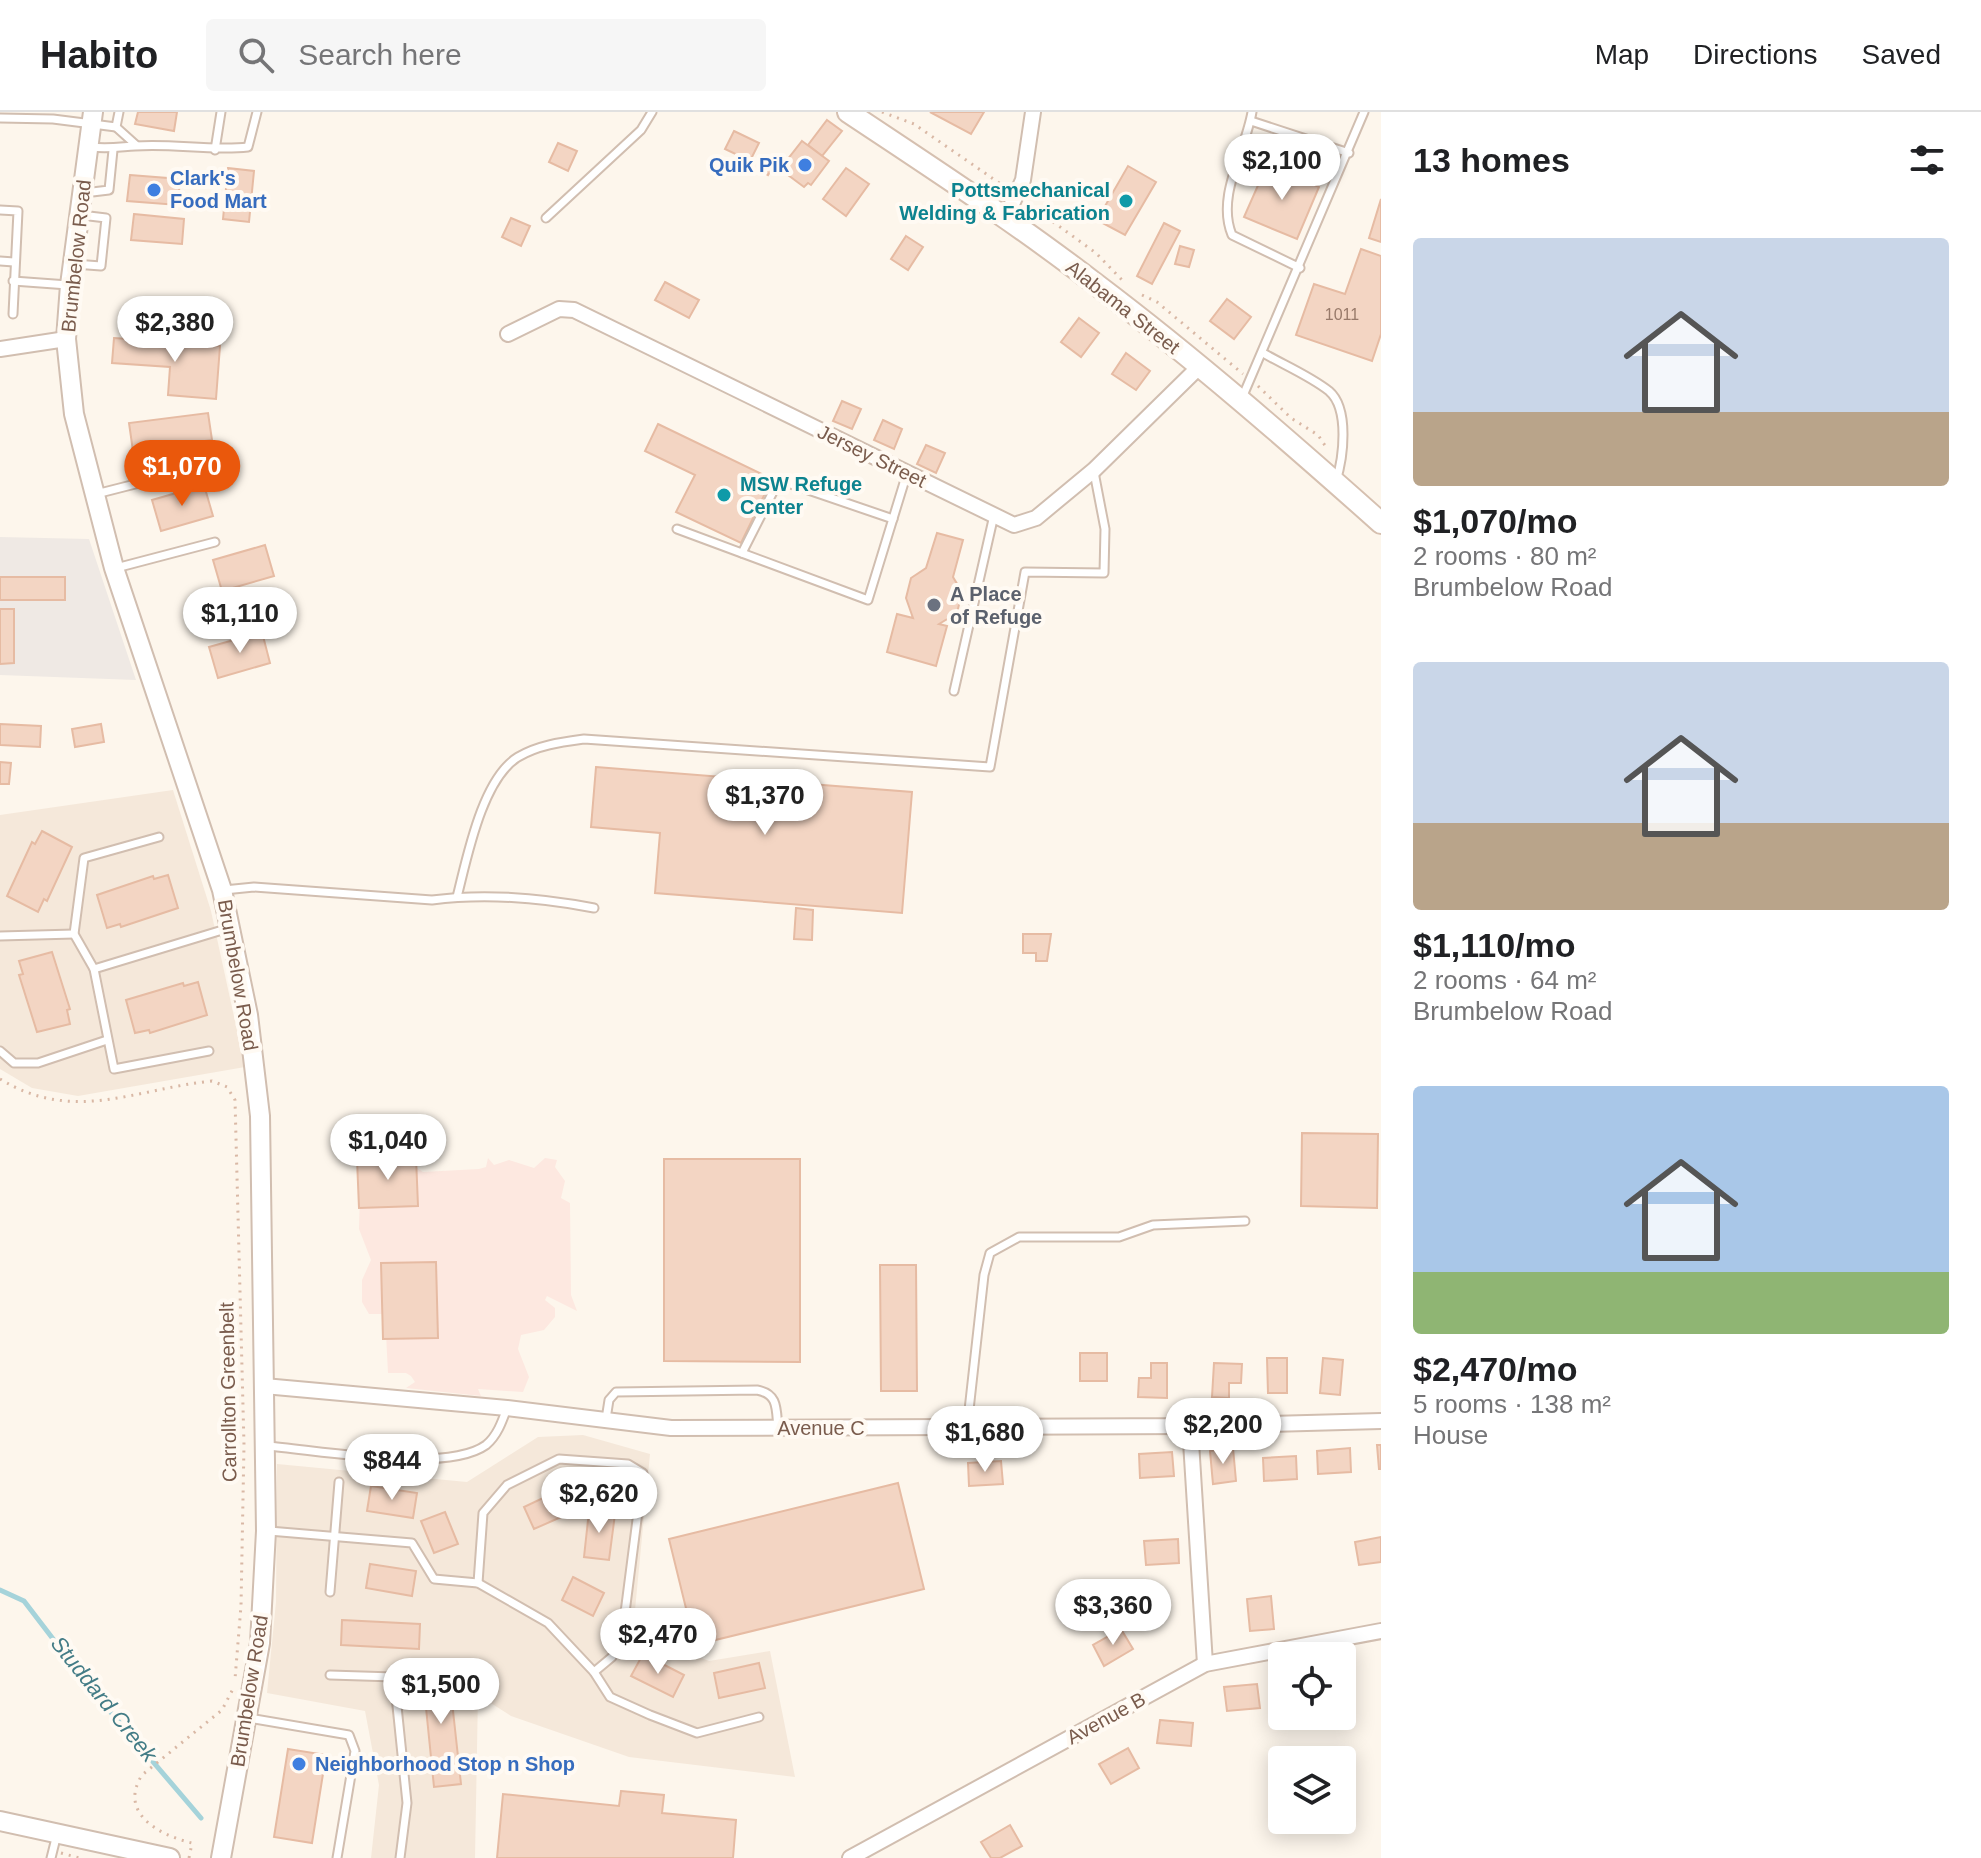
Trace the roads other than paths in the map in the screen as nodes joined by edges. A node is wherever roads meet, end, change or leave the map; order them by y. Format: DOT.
graph roads {
  1 [pos="119,112"];
  2 [pos="221,112"];
  3 [pos="257,112"];
  4 [pos="652,112"];
  5 [pos="848,112"];
  6 [pos="1033,112"];
  7 [pos="1364,112"];
  8 [pos="31,116"];
  9 [pos="1252,116"];
  10 [pos="0,118"];
  11 [pos="92,118"];
  12 [pos="116,127"];
  13 [pos="136,145"];
  14 [pos="88,147"];
  15 [pos="113,150"];
  16 [pos="215,150"];
  17 [pos="1349,153"];
  18 [pos="81,193"];
  19 [pos="0,210"];
  20 [pos="78,215"];
  21 [pos="1006,217"];
  22 [pos="546,218"];
  23 [pos="0,261"];
  24 [pos="14,262"];
  25 [pos="72,264"];
  26 [pos="1300,268"];
  27 [pos="13,281"];
  28 [pos="70,285"];
  29 [pos="13,314"];
  30 [pos="508,334"];
  31 [pos="66,339"];
  32 [pos="0,349"];
  33 [pos="1263,353"];
  34 [pos="1199,367"];
  35 [pos="1241,400"];
  36 [pos="206,466"];
  37 [pos="1094,470"];
  38 [pos="907,473"];
  39 [pos="1336,482"];
  40 [pos="94,494"];
  41 [pos="994,515"];
  42 [pos="893,519"];
  43 [pos="1381,523"];
  44 [pos="677,529"];
  45 [pos="215,542"];
  46 [pos="742,553"];
  47 [pos="114,568"];
  48 [pos="954,691"];
  49 [pos="159,837"];
  50 [pos="222,890"];
  51 [pos="457,897"];
  52 [pos="594,908"];
  53 [pos="231,928"];
  54 [pos="74,934"];
  55 [pos="0,936"];
  56 [pos="94,969"];
  57 [pos="107,1040"];
  58 [pos="0,1051"];
  59 [pos="209,1051"];
  60 [pos="1245,1221"];
  61 [pos="264,1386"];
  62 [pos="507,1408"];
  63 [pos="1381,1421"];
  64 [pos="606,1422"];
  65 [pos="1190,1426"];
  66 [pos="967,1428"];
  67 [pos="778,1429"];
  68 [pos="265,1446"];
  69 [pos="339,1482"];
  70 [pos="266,1531"];
  71 [pos="336,1535"];
  72 [pos="478,1583"];
  73 [pos="330,1592"];
  74 [pos="1381,1631"];
  75 [pos="1205,1664"];
  76 [pos="594,1672"];
  77 [pos="330,1675"];
  78 [pos="246,1717"];
  79 [pos="759,1717"];
  80 [pos="0,1821"];
  81 [pos="57,1834"];
  82 [pos="51,1858"];
  83 [pos="170,1858"];
  84 [pos="221,1858"];
  85 [pos="337,1858"];
  86 [pos="400,1858"];
  87 [pos="850,1858"];
  1 -- 12 [label="lane"];
  2 -- 16 [label="lane"];
  3 -- 16 [label="lane"];
  4 -- 22 [label="lane"];
  5 -- 21 [label="main road, Alabama Street"];
  6 -- 21 [label="street"];
  7 -- 17 [label="lane"];
  8 -- 10 [label="lane"];
  8 -- 11 [label="lane"];
  9 -- 17 [label="lane"];
  9 -- 26 [label="lane"];
  11 -- 12 [label="lane"];
  11 -- 14 [label="street, Brumbelow Road"];
  12 -- 13 [label="lane"];
  13 -- 15 [label="lane"];
  13 -- 16 [label="lane"];
  14 -- 15 [label="lane"];
  14 -- 18 [label="street, Brumbelow Road"];
  15 -- 18 [label="lane"];
  17 -- 26 [label="lane"];
  18 -- 20 [label="street, Brumbelow Road"];
  19 -- 24 [label="lane"];
  20 -- 25 [label="street, Brumbelow Road"];
  20 -- 25 [label="lane"];
  21 -- 34 [label="main road, Alabama Street"];
  23 -- 24 [label="lane"];
  24 -- 27 [label="lane"];
  25 -- 28 [label="street, Brumbelow Road"];
  26 -- 33 [label="lane"];
  27 -- 28 [label="lane"];
  27 -- 29 [label="lane"];
  28 -- 31 [label="street, Brumbelow Road"];
  30 -- 38 [label="street, Jersey Street"];
  31 -- 32 [label="street"];
  31 -- 40 [label="street, Brumbelow Road"];
  33 -- 35 [label="lane"];
  33 -- 39 [label="lane"];
  34 -- 35 [label="main road, Alabama Street"];
  34 -- 37 [label="street, Jersey Street"];
  35 -- 39 [label="main road, Alabama Street"];
  36 -- 40 [label="lane"];
  37 -- 41 [label="street, Jersey Street"];
  37 -- 51 [label="lane"];
  38 -- 41 [label="street, Jersey Street"];
  38 -- 42 [label="lane"];
  39 -- 43 [label="main road, Alabama Street"];
  40 -- 47 [label="street, Brumbelow Road"];
  41 -- 48 [label="lane"];
  42 -- 46 [label="lane"];
  42 -- 46 [label="lane"];
  44 -- 46 [label="lane"];
  45 -- 47 [label="lane"];
  47 -- 50 [label="street, Brumbelow Road"];
  49 -- 54 [label="lane"];
  50 -- 51 [label="lane"];
  50 -- 53 [label="street, Brumbelow Road"];
  51 -- 52 [label="lane"];
  53 -- 56 [label="lane"];
  53 -- 61 [label="street, Brumbelow Road"];
  54 -- 55 [label="lane"];
  54 -- 56 [label="lane"];
  56 -- 57 [label="lane"];
  57 -- 58 [label="lane"];
  57 -- 59 [label="lane"];
  60 -- 66 [label="lane"];
  61 -- 62 [label="street, Avenue C"];
  61 -- 68 [label="street, Brumbelow Road"];
  62 -- 64 [label="street, Avenue C"];
  62 -- 68 [label="lane"];
  63 -- 65 [label="street, Avenue C"];
  64 -- 67 [label="street, Avenue C"];
  64 -- 67 [label="lane"];
  65 -- 66 [label="street, Avenue C"];
  65 -- 75 [label="street"];
  66 -- 67 [label="street, Avenue C"];
  68 -- 70 [label="street, Brumbelow Road"];
  69 -- 71 [label="lane"];
  70 -- 71 [label="lane"];
  70 -- 78 [label="street, Brumbelow Road"];
  71 -- 72 [label="lane"];
  71 -- 73 [label="lane"];
  72 -- 76 [label="lane"];
  72 -- 76 [label="lane"];
  74 -- 75 [label="street, Avenue B"];
  75 -- 87 [label="street, Avenue B"];
  76 -- 79 [label="lane"];
  77 -- 86 [label="lane"];
  78 -- 84 [label="street, Brumbelow Road"];
  78 -- 85 [label="lane"];
  80 -- 81 [label="street"];
  81 -- 82 [label="lane"];
  81 -- 83 [label="street"];
}
